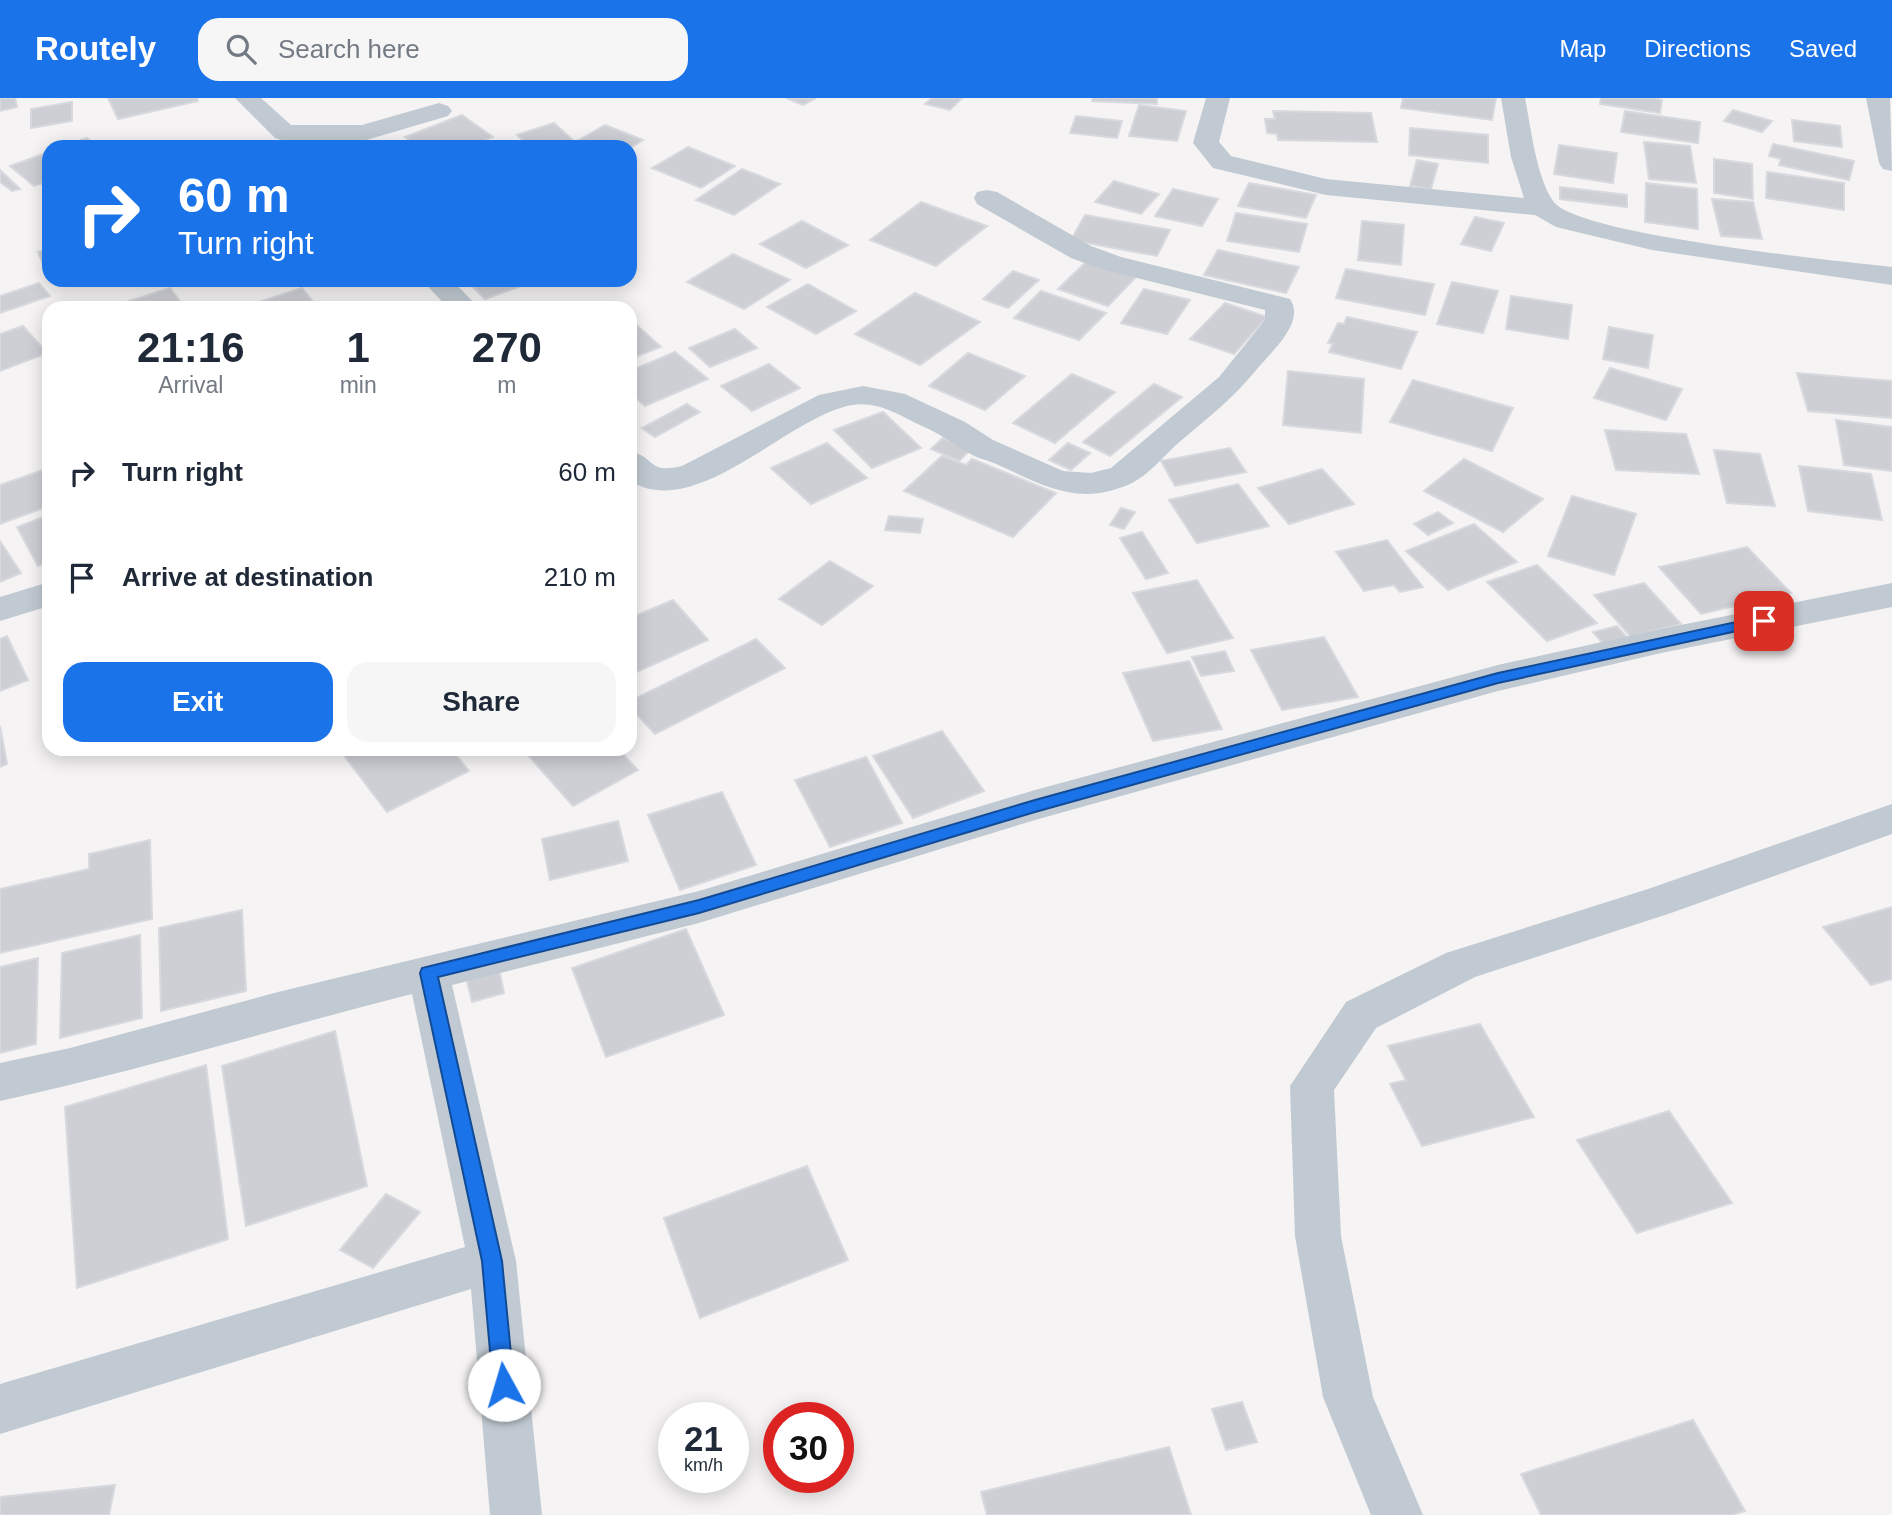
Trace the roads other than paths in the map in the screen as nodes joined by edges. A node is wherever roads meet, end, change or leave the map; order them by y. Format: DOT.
graph roads {
  1 [pos="247,98"];
  2 [pos="1217,98"];
  3 [pos="1513,98"];
  4 [pos="1878,98"];
  5 [pos="439,111"];
  6 [pos="292,140"];
  7 [pos="1892,163"];
  8 [pos="1892,184"];
  9 [pos="987,198"];
  10 [pos="1543,208"];
  11 [pos="1892,276"];
  12 [pos="443,287"];
  13 [pos="458,301"];
  14 [pos="637,469"];
  15 [pos="42,596"];
  16 [pos="1892,596"];
  17 [pos="0,609"];
  18 [pos="1892,819"];
  19 [pos="428,973"];
  20 [pos="0,1082"];
  21 [pos="492,1261"];
  22 [pos="0,1409"];
  23 [pos="516,1515"];
  24 [pos="1397,1515"];
  1 -- 6 [label="street"];
  2 -- 10 [label="street"];
  3 -- 10 [label="street"];
  4 -- 7 [label="street"];
  5 -- 6 [label="street"];
  7 -- 8 [label="street"];
  9 -- 14 [label="street"];
  10 -- 11 [label="street"];
  12 -- 13 [label="street"];
  15 -- 17 [label="street"];
  16 -- 19 [label="street"];
  18 -- 24 [label="street"];
  19 -- 20 [label="street"];
  19 -- 21 [label="street"];
  21 -- 22 [label="street"];
  21 -- 23 [label="street"];
}
